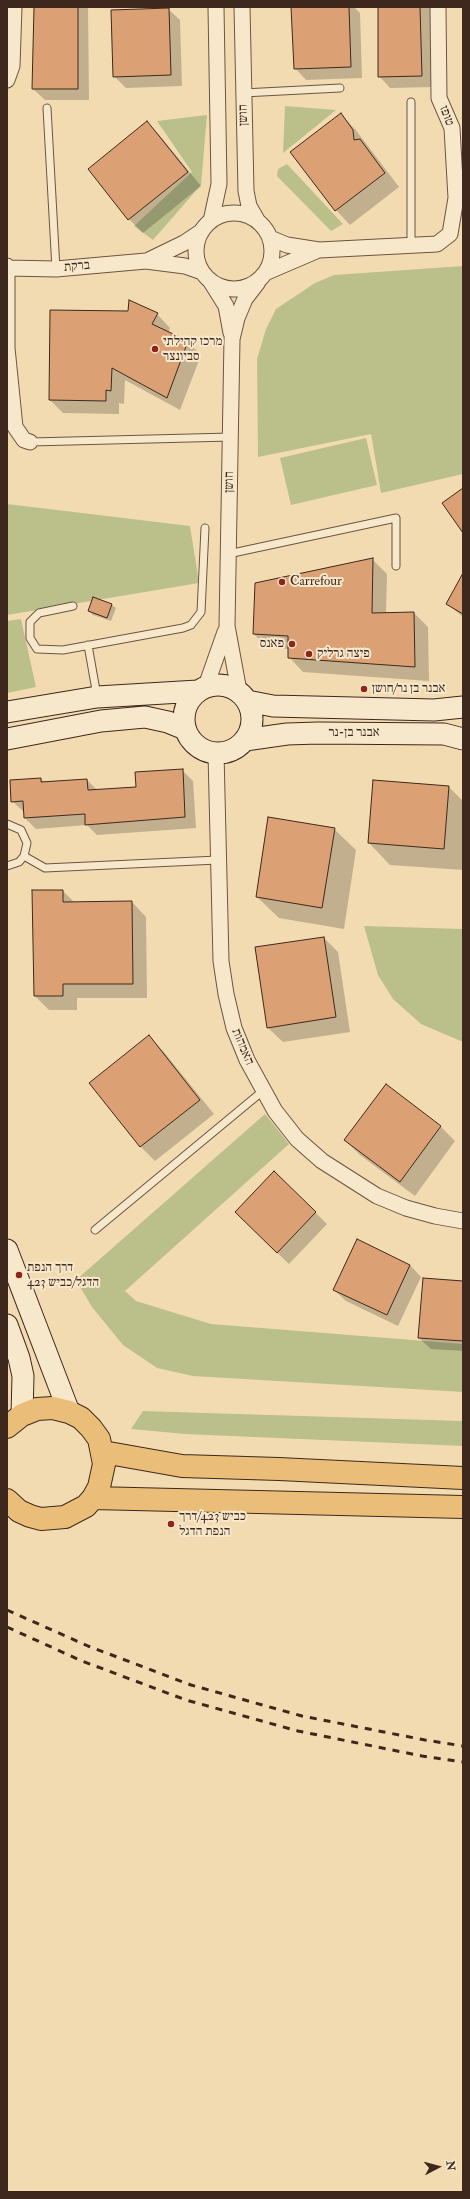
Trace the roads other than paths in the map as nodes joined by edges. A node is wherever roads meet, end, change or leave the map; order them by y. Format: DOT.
graph roads {
  1 [pos="14,7"];
  2 [pos="216,7"];
  3 [pos="242,7"];
  4 [pos="438,7"];
  5 [pos="7,80"];
  6 [pos="340,88"];
  7 [pos="243,93"];
  8 [pos="411,102"];
  9 [pos="47,108"];
  10 [pos="459,194"];
  11 [pos="257,220"];
  12 [pos="206,226"];
  13 [pos="270,238"];
  14 [pos="411,245"];
  15 [pos="319,250"];
  16 [pos="146,261"];
  17 [pos="7,267"];
  18 [pos="56,269"];
  19 [pos="206,277"];
  20 [pos="263,277"];
  21 [pos="232,339"];
  22 [pos="231,437"];
  23 [pos="30,442"];
  24 [pos="205,528"];
  25 [pos="228,554"];
  26 [pos="396,566"];
  27 [pos="73,606"];
  28 [pos="227,626"];
  29 [pos="88,645"];
  30 [pos="202,689"];
  31 [pos="243,696"];
  32 [pos="97,697"];
  33 [pos="463,707"];
  34 [pos="7,712"];
  35 [pos="185,729"];
  36 [pos="7,739"];
  37 [pos="463,739"];
  38 [pos="245,740"];
  39 [pos="216,753"];
  40 [pos="7,824"];
  41 [pos="24,856"];
  42 [pos="218,860"];
  43 [pos="7,866"];
  44 [pos="264,1090"];
  45 [pos="463,1221"];
  46 [pos="95,1230"];
  47 [pos="7,1250"];
  48 [pos="7,1326"];
  49 [pos="69,1412"];
  50 [pos="14,1421"];
  51 [pos="103,1452"];
  52 [pos="463,1478"];
  53 [pos="92,1498"];
  54 [pos="7,1500"];
  55 [pos="463,1507"];
  1 -- 5 [label="street"];
  2 -- 12 [label="street, חושן"];
  3 -- 7 [label="street, חושן"];
  4 -- 10 [label="street, טופז"];
  6 -- 7 [label="lane"];
  7 -- 11 [label="street, חושן"];
  8 -- 14 [label="lane"];
  9 -- 18 [label="lane"];
  10 -- 14 [label="street, טופז"];
  11 -- 12 [label="street"];
  11 -- 13 [label="street"];
  12 -- 16 [label="street, ברקת"];
  12 -- 19 [label="street"];
  13 -- 15 [label="street, טופז"];
  13 -- 20 [label="street"];
  14 -- 15 [label="street, טופז"];
  15 -- 20 [label="street, טופז"];
  16 -- 18 [label="street, ברקת"];
  16 -- 19 [label="street, ברקת"];
  17 -- 18 [label="street, ברקת"];
  17 -- 23 [label="street, ברקת"];
  19 -- 20 [label="street"];
  19 -- 21 [label="street, חושן"];
  20 -- 21 [label="street, חושן"];
  21 -- 22 [label="street, חושן"];
  22 -- 23 [label="lane"];
  22 -- 25 [label="street, חושן"];
  24 -- 29 [label="lane"];
  25 -- 26 [label="lane"];
  25 -- 28 [label="street, חושן"];
  27 -- 29 [label="lane"];
  28 -- 30 [label="street, חושן"];
  28 -- 31 [label="street, חושן"];
  29 -- 32 [label="lane"];
  30 -- 31 [label="street"];
  30 -- 32 [label="street"];
  30 -- 35 [label="street"];
  31 -- 33 [label="street, אבנר בן-נר"];
  31 -- 38 [label="street"];
  32 -- 34 [label="street"];
  35 -- 36 [label="street"];
  35 -- 39 [label="street"];
  37 -- 38 [label="street, אבנר בן-נר"];
  38 -- 39 [label="street"];
  39 -- 42 [label="street, האמהות"];
  40 -- 41 [label="lane"];
  41 -- 42 [label="lane"];
  41 -- 43 [label="lane"];
  42 -- 44 [label="street, האמהות"];
  44 -- 45 [label="street, האמהות"];
  44 -- 46 [label="lane"];
  47 -- 49 [label="street"];
  48 -- 50 [label="street"];
  49 -- 50 [label="main road"];
  49 -- 51 [label="main road"];
  51 -- 52 [label="main road"];
  51 -- 53 [label="main road"];
  53 -- 54 [label="main road"];
  53 -- 55 [label="main road"];
}
